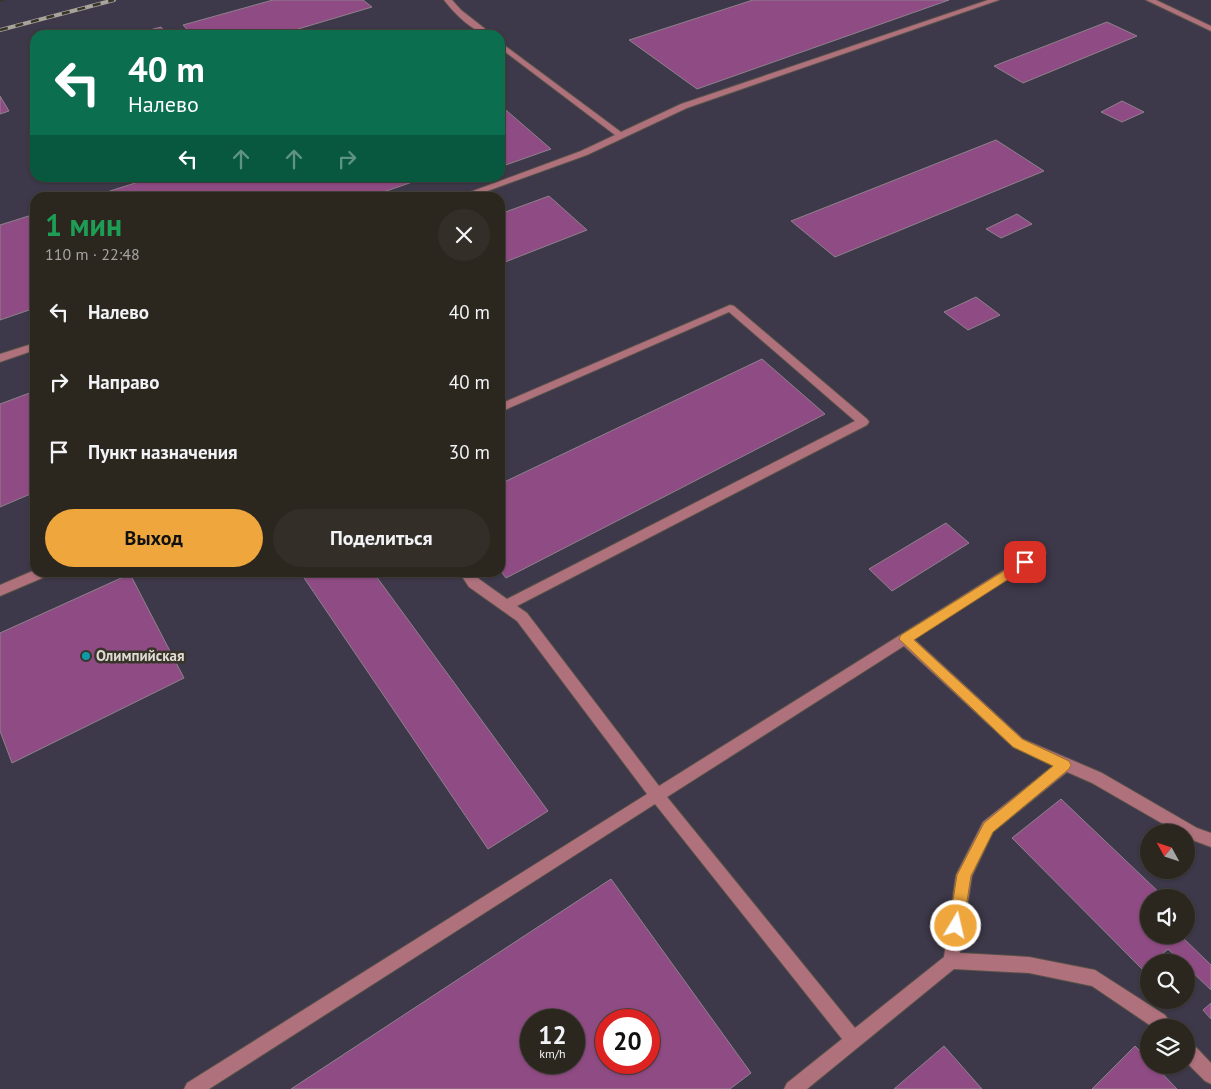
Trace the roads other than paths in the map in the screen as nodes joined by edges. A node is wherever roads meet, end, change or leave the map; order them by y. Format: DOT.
graph roads {
  1 [pos="448,0"];
  2 [pos="995,0"];
  3 [pos="1150,0"];
  4 [pos="1211,29"];
  5 [pos="482,30"];
  6 [pos="505,48"];
  7 [pos="621,136"];
  8 [pos="504,182"];
  9 [pos="505,182"];
  10 [pos="475,192"];
  11 [pos="30,348"];
  12 [pos="0,358"];
  13 [pos="505,406"];
  14 [pos="1040,553"];
  15 [pos="32,577"];
  16 [pos="470,577"];
  17 [pos="0,592"];
  18 [pos="506,606"];
  19 [pos="905,639"];
  20 [pos="1065,765"];
  21 [pos="658,795"];
  22 [pos="1211,840"];
  23 [pos="950,961"];
  24 [pos="1157,1019"];
  25 [pos="854,1040"];
  26 [pos="1195,1058"];
  27 [pos="1211,1075"];
  28 [pos="193,1089"];
  29 [pos="792,1089"];
  1 -- 5 [label="lane"];
  2 -- 7 [label="lane"];
  3 -- 4 [label="lane"];
  6 -- 7 [label="lane"];
  7 -- 9 [label="lane"];
  8 -- 10 [label="lane"];
  11 -- 12 [label="lane"];
  13 -- 18 [label="lane"];
  14 -- 19 [label="lane"];
  15 -- 17 [label="lane"];
  16 -- 18 [label="lane"];
  18 -- 21 [label="lane"];
  19 -- 20 [label="lane"];
  19 -- 21 [label="lane"];
  20 -- 22 [label="lane"];
  20 -- 23 [label="lane"];
  21 -- 25 [label="lane"];
  21 -- 28 [label="lane"];
  23 -- 24 [label="lane"];
  23 -- 25 [label="lane"];
  25 -- 29 [label="lane"];
  26 -- 27 [label="lane"];
}
